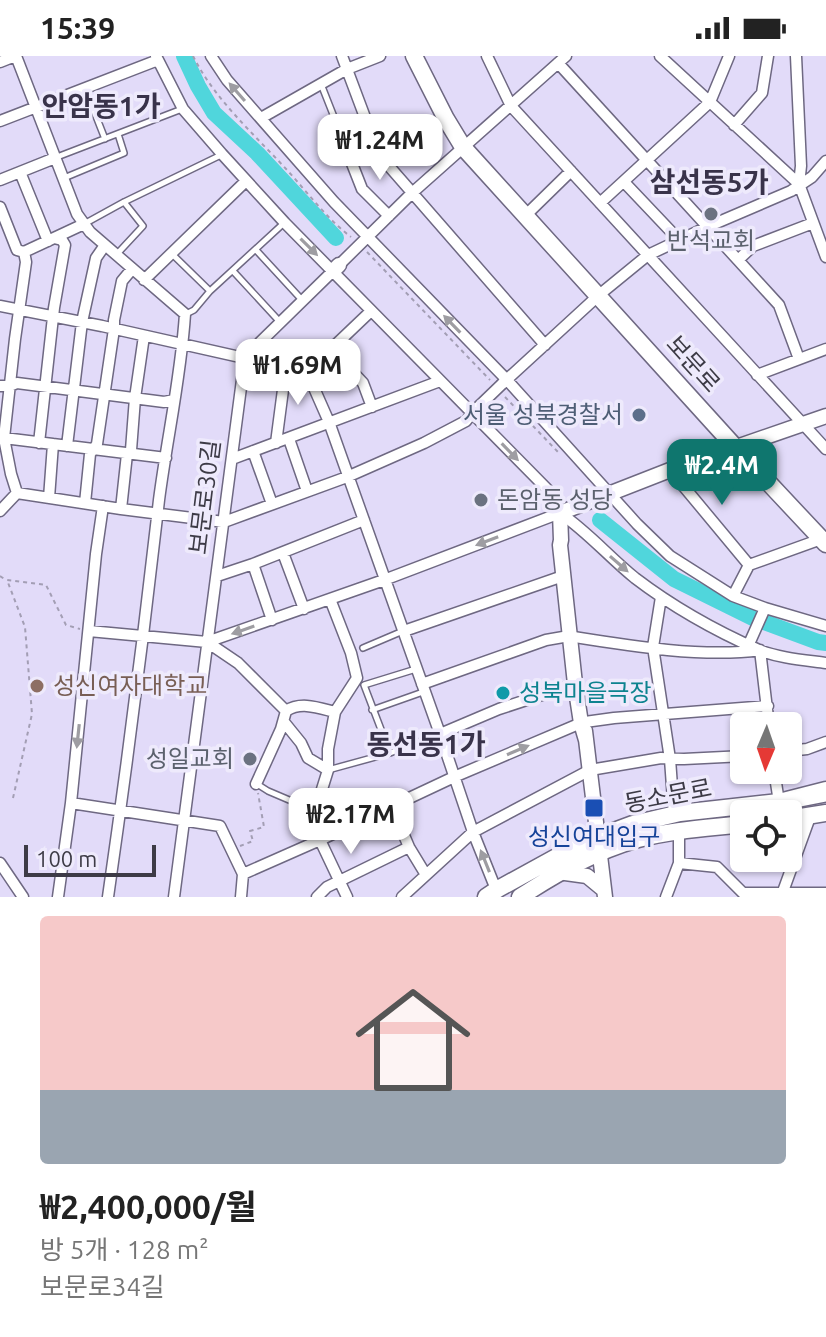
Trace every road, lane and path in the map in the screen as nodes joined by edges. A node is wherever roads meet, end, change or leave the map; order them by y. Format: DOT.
graph roads {
  1 [pos="16,56"];
  2 [pos="193,56"];
  3 [pos="211,56"];
  4 [pos="342,56"];
  5 [pos="380,56"];
  6 [pos="414,56"];
  7 [pos="487,56"];
  8 [pos="660,56"];
  9 [pos="729,56"];
  10 [pos="768,56"];
  11 [pos="796,56"];
  12 [pos="157,58"];
  13 [pos="562,60"];
  14 [pos="0,62"];
  15 [pos="347,69"];
  16 [pos="320,84"];
  17 [pos="85,88"];
  18 [pos="710,102"];
  19 [pos="511,106"];
  20 [pos="35,107"];
  21 [pos="183,109"];
  22 [pos="261,118"];
  23 [pos="0,121"];
  24 [pos="734,125"];
  25 [pos="118,134"];
  26 [pos="105,139"];
  27 [pos="463,147"];
  28 [pos="222,154"];
  29 [pos="55,158"];
  30 [pos="351,161"];
  31 [pos="647,161"];
  32 [pos="826,161"];
  33 [pos="571,171"];
  34 [pos="20,172"];
  35 [pos="64,178"];
  36 [pos="0,180"];
  37 [pos="246,181"];
  38 [pos="624,182"];
  39 [pos="799,184"];
  40 [pos="412,193"];
  41 [pos="124,202"];
  42 [pos="600,203"];
  43 [pos="0,207"];
  44 [pos="526,215"];
  45 [pos="389,216"];
  46 [pos="285,223"];
  47 [pos="813,223"];
  48 [pos="84,224"];
  49 [pos="707,227"];
  50 [pos="361,238"];
  51 [pos="51,239"];
  52 [pos="679,240"];
  53 [pos="105,245"];
  54 [pos="256,250"];
  55 [pos="24,252"];
  56 [pos="367,252"];
  57 [pos="171,253"];
  58 [pos="116,255"];
  59 [pos="648,255"];
  60 [pos="826,257"];
  61 [pos="738,260"];
  62 [pos="336,268"];
  63 [pos="132,269"];
  64 [pos="233,271"];
  65 [pos="144,280"];
  66 [pos="210,291"];
  67 [pos="599,295"];
  68 [pos="303,301"];
  69 [pos="0,306"];
  70 [pos="19,309"];
  71 [pos="371,311"];
  72 [pos="185,314"];
  73 [pos="54,316"];
  74 [pos="82,322"];
  75 [pos="281,323"];
  76 [pos="114,329"];
  77 [pos="144,336"];
  78 [pos="183,345"];
  79 [pos="545,345"];
  80 [pos="331,349"];
  81 [pos="826,349"];
  82 [pos="245,357"];
  83 [pos="799,359"];
  84 [pos="286,367"];
  85 [pos="307,372"];
  86 [pos="757,375"];
  87 [pos="440,381"];
  88 [pos="500,384"];
  89 [pos="5,386"];
  90 [pos="45,387"];
  91 [pos="73,390"];
  92 [pos="104,394"];
  93 [pos="135,398"];
  94 [pos="174,400"];
  95 [pos="372,407"];
  96 [pos="474,412"];
  97 [pos="826,416"];
  98 [pos="329,422"];
  99 [pos="805,423"];
  100 [pos="4,438"];
  101 [pos="289,439"];
  102 [pos="39,443"];
  103 [pos="276,443"];
  104 [pos="53,444"];
  105 [pos="67,446"];
  106 [pos="736,448"];
  107 [pos="94,449"];
  108 [pos="826,449"];
  109 [pos="253,451"];
  110 [pos="558,452"];
  111 [pos="127,454"];
  112 [pos="166,458"];
  113 [pos="232,459"];
  114 [pos="670,470"];
  115 [pos="347,477"];
  116 [pos="307,491"];
  117 [pos="17,493"];
  118 [pos="610,494"];
  119 [pos="49,498"];
  120 [pos="85,503"];
  121 [pos="272,504"];
  122 [pos="103,506"];
  123 [pos="121,509"];
  124 [pos="0,511"];
  125 [pos="158,512"];
  126 [pos="564,512"];
  127 [pos="364,520"];
  128 [pos="224,522"];
  129 [pos="561,540"];
  130 [pos="825,540"];
  131 [pos="283,553"];
  132 [pos="253,564"];
  133 [pos="749,565"];
  134 [pos="0,576"];
  135 [pos="217,576"];
  136 [pos="563,576"];
  137 [pos="7,580"];
  138 [pos="384,580"];
  139 [pos="733,596"];
  140 [pos="661,597"];
  141 [pos="330,599"];
  142 [pos="765,608"];
  143 [pos="304,609"];
  144 [pos="272,620"];
  145 [pos="826,626"];
  146 [pos="89,631"];
  147 [pos="404,631"];
  148 [pos="144,636"];
  149 [pos="571,636"];
  150 [pos="207,642"];
  151 [pos="749,644"];
  152 [pos="653,647"];
  153 [pos="363,648"];
  154 [pos="760,650"];
  155 [pos="826,663"];
  156 [pos="416,669"];
  157 [pos="575,684"];
  158 [pos="423,688"];
  159 [pos="768,706"];
  160 [pos="372,710"];
  161 [pos="335,712"];
  162 [pos="768,712"];
  163 [pos="663,715"];
  164 [pos="285,716"];
  165 [pos="583,723"];
  166 [pos="440,734"];
  167 [pos="826,742"];
  168 [pos="802,750"];
  169 [pos="390,753"];
  170 [pos="730,757"];
  171 [pos="670,759"];
  172 [pos="328,770"];
  173 [pos="590,770"];
  174 [pos="454,777"];
  175 [pos="256,784"];
  176 [pos="826,790"];
  177 [pos="13,798"];
  178 [pos="826,799"];
  179 [pos="802,800"];
  180 [pos="71,803"];
  181 [pos="392,807"];
  182 [pos="315,811"];
  183 [pos="120,812"];
  184 [pos="821,812"];
  185 [pos="730,815"];
  186 [pos="730,820"];
  187 [pos="681,821"];
  188 [pos="184,822"];
  189 [pos="730,823"];
  190 [pos="473,832"];
  191 [pos="320,840"];
  192 [pos="599,845"];
  193 [pos="409,847"];
  194 [pos="235,857"];
  195 [pos="0,863"];
  196 [pos="679,863"];
  197 [pos="558,872"];
  198 [pos="243,874"];
  199 [pos="426,875"];
  200 [pos="339,880"];
  201 [pos="604,893"];
  202 [pos="826,893"];
  203 [pos="498,895"];
  204 [pos="781,896"];
  205 [pos="23,897"];
  206 [pos="58,897"];
  207 [pos="108,897"];
  208 [pos="174,897"];
  209 [pos="241,897"];
  210 [pos="317,897"];
  211 [pos="347,897"];
  212 [pos="402,897"];
  213 [pos="520,897"];
  214 [pos="666,897"];
  1 -- 14 [label="street"];
  1 -- 20 [label="street"];
  2 -- 50 [label="path"];
  22 -- 3 [label="street, one-way"];
  4 -- 15 [label="street"];
  5 -- 15 [label="street"];
  6 -- 27 [label="main road, 보문로"];
  7 -- 19 [label="street"];
  8 -- 18 [label="street"];
  9 -- 18 [label="street"];
  10 -- 24 [label="street"];
  11 -- 39 [label="street"];
  12 -- 17 [label="street"];
  12 -- 21 [label="street"];
  13 -- 19 [label="street"];
  13 -- 31 [label="street"];
  15 -- 16 [label="street"];
  15 -- 40 [label="street"];
  16 -- 22 [label="street"];
  16 -- 30 [label="lane"];
  17 -- 20 [label="street"];
  17 -- 26 [label="lane"];
  18 -- 24 [label="street"];
  18 -- 31 [label="street"];
  19 -- 27 [label="street"];
  19 -- 33 [label="street"];
  20 -- 23 [label="street"];
  20 -- 29 [label="street"];
  21 -- 25 [label="lane"];
  21 -- 28 [label="street"];
  22 -- 50 [label="street"];
  24 -- 39 [label="street"];
  25 -- 26 [label="lane"];
  25 -- 35 [label="lane"];
  26 -- 29 [label="lane"];
  27 -- 40 [label="street"];
  27 -- 44 [label="main road, 보문로"];
  28 -- 37 [label="street"];
  28 -- 41 [label="lane"];
  29 -- 34 [label="street"];
  29 -- 35 [label="street"];
  30 -- 45 [label="street"];
  31 -- 38 [label="street"];
  31 -- 49 [label="street"];
  32 -- 39 [label="street"];
  33 -- 42 [label="street"];
  33 -- 44 [label="street"];
  34 -- 36 [label="street"];
  34 -- 51 [label="street"];
  35 -- 48 [label="street"];
  37 -- 46 [label="street"];
  37 -- 57 [label="street"];
  38 -- 42 [label="street"];
  38 -- 52 [label="street"];
  39 -- 47 [label="street"];
  39 -- 49 [label="street"];
  40 -- 45 [label="street"];
  40 -- 79 [label="street"];
  41 -- 48 [label="lane"];
  41 -- 58 [label="lane"];
  42 -- 59 [label="street"];
  43 -- 55 [label="street"];
  44 -- 67 [label="main road, 보문로"];
  45 -- 50 [label="street"];
  46 -- 54 [label="lane"];
  46 -- 62 [label="street, one-way"];
  47 -- 60 [label="street"];
  47 -- 61 [label="street"];
  48 -- 51 [label="street"];
  48 -- 53 [label="street"];
  49 -- 52 [label="street"];
  49 -- 61 [label="street"];
  50 -- 62 [label="street"];
  88 -- 50 [label="street, one-way"];
  51 -- 55 [label="street"];
  51 -- 73 [label="street"];
  52 -- 59 [label="street"];
  53 -- 58 [label="street"];
  53 -- 74 [label="street"];
  54 -- 64 [label="lane"];
  54 -- 68 [label="lane"];
  55 -- 70 [label="street"];
  56 -- 88 [label="path"];
  57 -- 65 [label="street"];
  57 -- 66 [label="lane"];
  58 -- 63 [label="street"];
  59 -- 67 [label="street"];
  59 -- 86 [label="street"];
  61 -- 83 [label="street"];
  62 -- 68 [label="street"];
  62 -- 71 [label="street"];
  63 -- 65 [label="street"];
  63 -- 76 [label="street"];
  64 -- 66 [label="lane"];
  64 -- 75 [label="lane"];
  65 -- 72 [label="street"];
  66 -- 72 [label="lane"];
  67 -- 79 [label="street"];
  67 -- 106 [label="main road, 보문로"];
  68 -- 75 [label="street"];
  69 -- 70 [label="street"];
  70 -- 73 [label="street"];
  70 -- 89 [label="street"];
  71 -- 80 [label="street"];
  71 -- 87 [label="street"];
  72 -- 78 [label="street"];
  73 -- 74 [label="street"];
  73 -- 90 [label="street"];
  74 -- 76 [label="street"];
  74 -- 91 [label="street"];
  75 -- 82 [label="street"];
  76 -- 77 [label="street"];
  76 -- 92 [label="street"];
  77 -- 78 [label="street"];
  77 -- 93 [label="street"];
  78 -- 82 [label="street"];
  78 -- 94 [label="street"];
  79 -- 88 [label="street"];
  80 -- 85 [label="street"];
  80 -- 95 [label="street"];
  81 -- 83 [label="street"];
  82 -- 84 [label="street"];
  82 -- 113 [label="street, 보문로30길"];
  83 -- 86 [label="street"];
  84 -- 85 [label="street"];
  84 -- 103 [label="street"];
  85 -- 98 [label="street"];
  86 -- 99 [label="street"];
  87 -- 95 [label="street"];
  87 -- 96 [label="street"];
  88 -- 96 [label="street, bridge"];
  88 -- 110 [label="path"];
  88 -- 118 [label="street"];
  89 -- 90 [label="street"];
  89 -- 100 [label="street"];
  90 -- 91 [label="street"];
  90 -- 102 [label="street"];
  91 -- 92 [label="street"];
  91 -- 105 [label="street"];
  92 -- 93 [label="street"];
  92 -- 107 [label="street"];
  93 -- 94 [label="street"];
  93 -- 111 [label="street"];
  94 -- 112 [label="street"];
  95 -- 98 [label="street"];
  96 -- 115 [label="street"];
  96 -- 126 [label="street, one-way"];
  97 -- 99 [label="street"];
  98 -- 101 [label="street"];
  98 -- 115 [label="street"];
  99 -- 106 [label="street"];
  99 -- 108 [label="street"];
  100 -- 102 [label="street"];
  100 -- 117 [label="street"];
  101 -- 103 [label="street"];
  101 -- 116 [label="street"];
  102 -- 104 [label="street"];
  103 -- 109 [label="street"];
  104 -- 105 [label="street"];
  104 -- 119 [label="street"];
  105 -- 107 [label="street"];
  106 -- 114 [label="street"];
  106 -- 130 [label="main road, 보문로"];
  107 -- 111 [label="street"];
  107 -- 120 [label="street"];
  109 -- 113 [label="street"];
  109 -- 121 [label="street"];
  111 -- 112 [label="street"];
  111 -- 123 [label="street"];
  112 -- 125 [label="street"];
  113 -- 128 [label="street, 보문로30길"];
  114 -- 118 [label="street"];
  114 -- 133 [label="street"];
  115 -- 116 [label="street"];
  115 -- 127 [label="street"];
  116 -- 121 [label="street"];
  117 -- 119 [label="street"];
  117 -- 124 [label="street"];
  118 -- 126 [label="street"];
  118 -- 139 [label="street"];
  119 -- 120 [label="street"];
  120 -- 122 [label="street"];
  121 -- 128 [label="street"];
  122 -- 123 [label="street"];
  122 -- 146 [label="street"];
  123 -- 125 [label="street"];
  125 -- 128 [label="street"];
  125 -- 148 [label="street"];
  126 -- 129 [label="street"];
  126 -- 138 [label="street, one-way"];
  126 -- 140 [label="street, one-way"];
  127 -- 131 [label="street"];
  127 -- 138 [label="street"];
  128 -- 135 [label="street, 보문로30길"];
  129 -- 136 [label="street"];
  129 -- 149 [label="street"];
  130 -- 133 [label="street"];
  131 -- 132 [label="street"];
  131 -- 143 [label="street"];
  132 -- 135 [label="street"];
  132 -- 144 [label="street"];
  133 -- 139 [label="street"];
  134 -- 137 [label="path"];
  135 -- 150 [label="street, 보문로30길"];
  136 -- 147 [label="street"];
  136 -- 149 [label="street"];
  137 -- 146 [label="path"];
  137 -- 177 [label="path"];
  138 -- 141 [label="street"];
  138 -- 147 [label="street"];
  139 -- 142 [label="street"];
  140 -- 151 [label="street"];
  140 -- 152 [label="street"];
  141 -- 143 [label="street"];
  141 -- 161 [label="street"];
  142 -- 145 [label="street"];
  142 -- 151 [label="street"];
  143 -- 144 [label="street"];
  144 -- 150 [label="street, one-way"];
  146 -- 148 [label="street"];
  146 -- 180 [label="street, one-way"];
  147 -- 153 [label="lane"];
  147 -- 156 [label="street"];
  148 -- 150 [label="street"];
  148 -- 183 [label="street"];
  149 -- 152 [label="street"];
  149 -- 157 [label="street"];
  149 -- 158 [label="street"];
  149 -- 165 [label="street"];
  150 -- 164 [label="street"];
  150 -- 188 [label="street, 보문로30길"];
  151 -- 154 [label="street"];
  152 -- 154 [label="street"];
  152 -- 163 [label="street"];
  154 -- 155 [label="street"];
  154 -- 159 [label="street"];
  156 -- 158 [label="street"];
  156 -- 160 [label="lane"];
  157 -- 165 [label="street"];
  157 -- 166 [label="street"];
  158 -- 160 [label="lane"];
  158 -- 166 [label="street"];
  159 -- 162 [label="street"];
  159 -- 163 [label="street"];
  160 -- 169 [label="lane"];
  161 -- 164 [label="street"];
  161 -- 172 [label="street"];
  163 -- 165 [label="street"];
  163 -- 171 [label="street"];
  164 -- 172 [label="street"];
  164 -- 175 [label="street"];
  165 -- 173 [label="street"];
  174 -- 165 [label="street, one-way"];
  166 -- 169 [label="lane"];
  166 -- 174 [label="street"];
  167 -- 168 [label="street"];
  169 -- 172 [label="lane"];
  170 -- 171 [label="street"];
  171 -- 173 [label="street"];
  171 -- 187 [label="street"];
  172 -- 182 [label="street"];
  173 -- 190 [label="street"];
  173 -- 192 [label="street"];
  174 -- 181 [label="street"];
  174 -- 190 [label="street"];
  175 -- 182 [label="lane"];
  175 -- 194 [label="path"];
  176 -- 179 [label="main road, 동소문로"];
  178 -- 187 [label="lane"];
  180 -- 183 [label="street"];
  180 -- 206 [label="street"];
  181 -- 191 [label="street"];
  181 -- 193 [label="street"];
  182 -- 191 [label="street"];
  183 -- 188 [label="street"];
  183 -- 207 [label="street"];
  184 -- 204 [label="street"];
  185 -- 187 [label="main road, 동소문로"];
  186 -- 192 [label="lane"];
  187 -- 189 [label="main road, 동소문로"];
  187 -- 192 [label="main road, 동소문로"];
  187 -- 196 [label="street, 동소문로"];
  188 -- 194 [label="street"];
  188 -- 208 [label="street, 보문로30길"];
  190 -- 199 [label="street"];
  203 -- 190 [label="street, one-way"];
  191 -- 198 [label="street"];
  191 -- 200 [label="street"];
  192 -- 197 [label="main road, 동소문로"];
  192 -- 201 [label="street"];
  192 -- 203 [label="main road, 동소문로"];
  193 -- 199 [label="street"];
  193 -- 200 [label="street"];
  194 -- 198 [label="street"];
  195 -- 205 [label="street"];
  196 -- 204 [label="street"];
  196 -- 214 [label="street"];
  197 -- 201 [label="street"];
  197 -- 213 [label="main road, 동소문로"];
  198 -- 209 [label="street"];
  199 -- 212 [label="street"];
  200 -- 210 [label="street"];
  200 -- 211 [label="street"];
  202 -- 204 [label="street"];
}
